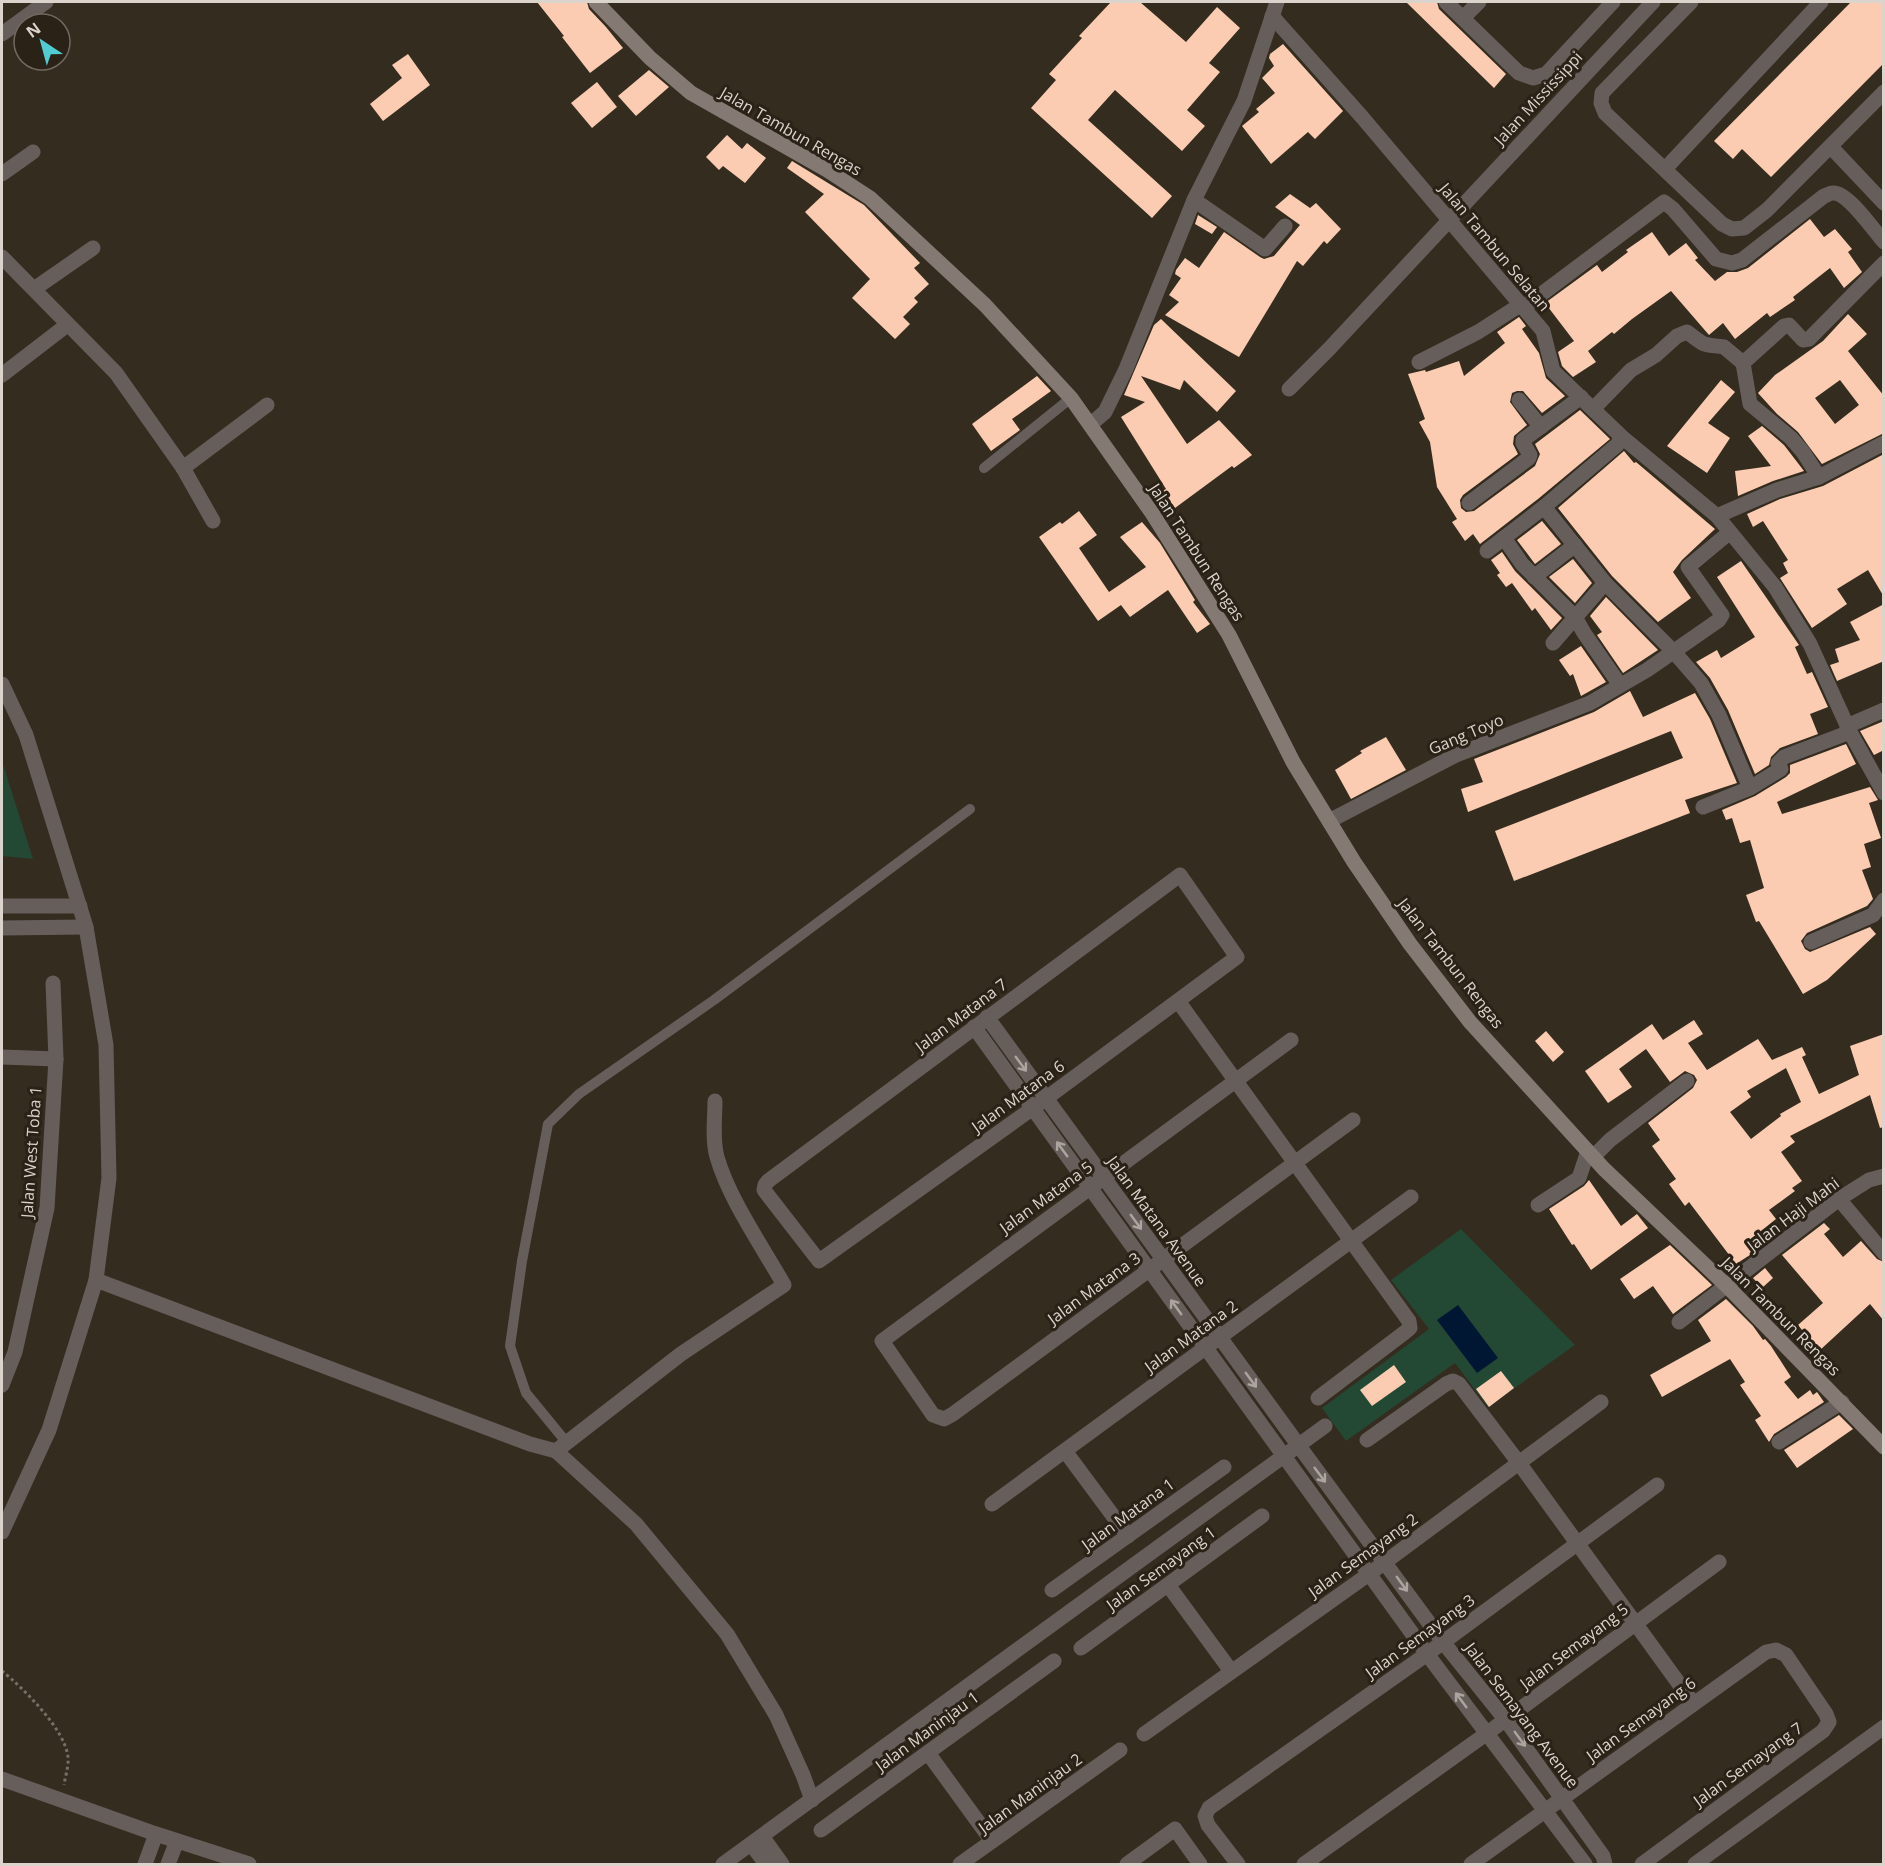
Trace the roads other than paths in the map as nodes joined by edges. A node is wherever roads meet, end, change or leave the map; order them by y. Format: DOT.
graph roads {
  1 [pos="46,2"];
  2 [pos="596,2"];
  3 [pos="1446,2"];
  4 [pos="1479,2"];
  5 [pos="1613,2"];
  6 [pos="1653,2"];
  7 [pos="1691,2"];
  8 [pos="1821,2"];
  9 [pos="1275,9"];
  10 [pos="1463,18"];
  11 [pos="2,34"];
  12 [pos="1884,93"];
  13 [pos="1831,147"];
  14 [pos="33,152"];
  15 [pos="1665,169"];
  16 [pos="2,174"];
  17 [pos="1194,200"];
  18 [pos="1884,203"];
  19 [pos="1448,220"];
  20 [pos="1285,226"];
  21 [pos="1884,242"];
  22 [pos="93,248"];
  23 [pos="2,257"];
  24 [pos="1884,263"];
  25 [pos="34,289"];
  26 [pos="1522,307"];
  27 [pos="67,325"];
  28 [pos="1419,362"];
  29 [pos="1743,363"];
  30 [pos="2,375"];
  31 [pos="1288,389"];
  32 [pos="1581,397"];
  33 [pos="1071,398"];
  34 [pos="1519,399"];
  35 [pos="267,405"];
  36 [pos="1593,409"];
  37 [pos="1097,419"];
  38 [pos="1541,428"];
  39 [pos="1622,437"];
  40 [pos="1884,443"];
  41 [pos="183,468"];
  42 [pos="984,468"];
  43 [pos="1819,477"];
  44 [pos="1469,503"];
  45 [pos="1544,507"];
  46 [pos="1717,516"];
  47 [pos="213,521"];
  48 [pos="1730,532"];
  49 [pos="1504,538"];
  50 [pos="1575,545"];
  51 [pos="1487,551"];
  52 [pos="1534,577"];
  53 [pos="1605,583"];
  54 [pos="1575,617"];
  55 [pos="1553,643"];
  56 [pos="1674,652"];
  57 [pos="2,684"];
  58 [pos="1620,685"];
  59 [pos="1884,710"];
  60 [pos="1848,729"];
  61 [pos="1750,788"];
  62 [pos="1884,793"];
  63 [pos="1703,807"];
  64 [pos="970,809"];
  65 [pos="1341,814"];
  66 [pos="1180,875"];
  67 [pos="1884,900"];
  68 [pos="2,906"];
  69 [pos="80,906"];
  70 [pos="86,927"];
  71 [pos="2,928"];
  72 [pos="1811,942"];
  73 [pos="53,983"];
  74 [pos="1178,1001"];
  75 [pos="987,1017"];
  76 [pos="974,1027"];
  77 [pos="1291,1040"];
  78 [pos="2,1057"];
  79 [pos="56,1059"];
  80 [pos="1236,1081"];
  81 [pos="1687,1081"];
  82 [pos="1046,1098"];
  83 [pos="715,1101"];
  84 [pos="1033,1108"];
  85 [pos="1353,1120"];
  86 [pos="1593,1153"];
  87 [pos="1295,1163"];
  88 [pos="1884,1176"];
  89 [pos="1104,1178"];
  90 [pos="1090,1188"];
  91 [pos="1412,1197"];
  92 [pos="1839,1199"];
  93 [pos="1538,1204"];
  94 [pos="1352,1241"];
  95 [pos="1884,1253"];
  96 [pos="1163,1260"];
  97 [pos="819,1261"];
  98 [pos="1149,1270"];
  99 [pos="96,1280"];
  100 [pos="1732,1282"];
  101 [pos="1679,1322"];
  102 [pos="1220,1337"];
  103 [pos="1205,1348"];
  104 [pos="8,1352"];
  105 [pos="2,1385"];
  106 [pos="1318,1398"];
  107 [pos="1600,1402"];
  108 [pos="1842,1402"];
  109 [pos="944,1419"];
  110 [pos="1325,1426"];
  111 [pos="1367,1440"];
  112 [pos="1779,1442"];
  113 [pos="1299,1446"];
  114 [pos="561,1447"];
  115 [pos="1884,1447"];
  116 [pos="1065,1451"];
  117 [pos="1284,1457"];
  118 [pos="1518,1463"];
  119 [pos="1224,1467"];
  120 [pos="1657,1485"];
  121 [pos="992,1504"];
  122 [pos="1262,1516"];
  123 [pos="2,1532"];
  124 [pos="1128,1536"];
  125 [pos="1577,1544"];
  126 [pos="1385,1561"];
  127 [pos="1719,1562"];
  128 [pos="1369,1574"];
  129 [pos="1168,1585"];
  130 [pos="1052,1590"];
  131 [pos="1635,1623"];
  132 [pos="1443,1642"];
  133 [pos="1081,1648"];
  134 [pos="1776,1650"];
  135 [pos="1427,1654"];
  136 [pos="1054,1661"];
  137 [pos="1231,1671"];
  138 [pos="1694,1703"];
  139 [pos="1505,1719"];
  140 [pos="1884,1727"];
  141 [pos="1144,1734"];
  142 [pos="1486,1734"];
  143 [pos="1120,1750"];
  144 [pos="928,1753"];
  145 [pos="2,1779"];
  146 [pos="1563,1799"];
  147 [pos="812,1800"];
  148 [pos="1545,1811"];
  149 [pos="821,1830"];
  150 [pos="156,1834"];
  151 [pos="756,1840"];
  152 [pos="177,1841"];
  153 [pos="992,1842"];
  154 [pos="145,1864"];
  155 [pos="168,1864"];
  156 [pos="249,1864"];
  157 [pos="723,1864"];
  158 [pos="766,1864"];
  159 [pos="782,1864"];
  160 [pos="960,1864"];
  161 [pos="1127,1864"];
  162 [pos="1200,1864"];
  163 [pos="1238,1864"];
  164 [pos="1304,1864"];
  165 [pos="1471,1864"];
  166 [pos="1585,1864"];
  167 [pos="1605,1864"];
  168 [pos="1641,1864"];
  169 [pos="1695,1864"];
  1 -- 11 [label="street"];
  2 -- 33 [label="street, Jalan Tambun Rengas"];
  3 -- 10 [label="street"];
  4 -- 10 [label="street"];
  5 -- 10 [label="street"];
  6 -- 19 [label="street, Jalan Mississippi"];
  7 -- 15 [label="street"];
  8 -- 15 [label="street"];
  9 -- 17 [label="street"];
  9 -- 19 [label="street, Jalan Tambun Selatan"];
  12 -- 13 [label="street"];
  13 -- 15 [label="street"];
  13 -- 18 [label="street"];
  14 -- 16 [label="street"];
  17 -- 20 [label="street"];
  17 -- 37 [label="street"];
  19 -- 26 [label="street, Jalan Tambun Selatan"];
  19 -- 31 [label="street, Jalan Mississippi"];
  21 -- 26 [label="street"];
  22 -- 25 [label="street"];
  23 -- 25 [label="street"];
  24 -- 29 [label="street"];
  25 -- 27 [label="street"];
  26 -- 28 [label="street"];
  26 -- 32 [label="street, Jalan Tambun Selatan"];
  27 -- 30 [label="street"];
  27 -- 41 [label="street"];
  29 -- 36 [label="street"];
  29 -- 43 [label="street"];
  32 -- 36 [label="street, Jalan Tambun Selatan"];
  32 -- 38 [label="street"];
  33 -- 37 [label="street, Jalan Tambun Rengas"];
  33 -- 42 [label="lane"];
  34 -- 38 [label="street"];
  35 -- 41 [label="street"];
  36 -- 39 [label="street, Jalan Tambun Selatan"];
  37 -- 65 [label="street, Jalan Tambun Rengas"];
  38 -- 44 [label="street"];
  39 -- 45 [label="street"];
  39 -- 46 [label="street, Jalan Tambun Selatan"];
  40 -- 43 [label="street"];
  41 -- 47 [label="street"];
  43 -- 46 [label="street"];
  45 -- 49 [label="street"];
  45 -- 50 [label="street"];
  46 -- 48 [label="street, Jalan Tambun Selatan"];
  48 -- 56 [label="street, Gang Toyo"];
  48 -- 60 [label="street, Jalan Tambun Selatan"];
  49 -- 51 [label="street"];
  49 -- 52 [label="street"];
  50 -- 52 [label="street"];
  50 -- 53 [label="street"];
  52 -- 54 [label="street"];
  53 -- 54 [label="street"];
  53 -- 56 [label="street"];
  54 -- 55 [label="street"];
  54 -- 58 [label="street"];
  56 -- 58 [label="street, Gang Toyo"];
  56 -- 61 [label="street"];
  57 -- 69 [label="street"];
  58 -- 65 [label="street, Gang Toyo"];
  59 -- 60 [label="street"];
  60 -- 61 [label="street"];
  60 -- 62 [label="street, Jalan Tambun Selatan"];
  61 -- 63 [label="street"];
  64 -- 114 [label="lane"];
  65 -- 86 [label="street, Jalan Tambun Rengas"];
  66 -- 74 [label="street, Jalan Matana 6"];
  66 -- 75 [label="street, Jalan Matana 7"];
  67 -- 72 [label="street"];
  68 -- 69 [label="street"];
  69 -- 70 [label="street"];
  70 -- 71 [label="street"];
  70 -- 99 [label="street"];
  73 -- 79 [label="street, Jalan West Toba 1"];
  74 -- 80 [label="street"];
  74 -- 82 [label="street, Jalan Matana 6"];
  75 -- 76 [label="street, Jalan Matana 7"];
  75 -- 82 [label="street, Jalan Matana Avenue, one-way"];
  76 -- 84 [label="street"];
  76 -- 97 [label="street, Jalan Matana 7"];
  77 -- 80 [label="street, Jalan Matana 5"];
  78 -- 79 [label="street"];
  79 -- 104 [label="street, Jalan West Toba 1"];
  80 -- 87 [label="street"];
  80 -- 89 [label="street, Jalan Matana 5"];
  81 -- 86 [label="street"];
  82 -- 84 [label="street, Jalan Matana 6"];
  82 -- 89 [label="street, Jalan Matana Avenue"];
  83 -- 114 [label="street"];
  90 -- 84 [label="street, one-way"];
  84 -- 97 [label="street, Jalan Matana 6"];
  85 -- 87 [label="street, Jalan Matana 3"];
  86 -- 93 [label="street"];
  86 -- 100 [label="street, Jalan Tambun Rengas"];
  87 -- 94 [label="street"];
  87 -- 96 [label="street, Jalan Matana 3"];
  88 -- 92 [label="street, Jalan Haji Mahi"];
  89 -- 90 [label="street, Jalan Matana 5"];
  89 -- 96 [label="street, Jalan Matana Avenue, one-way"];
  90 -- 98 [label="street"];
  90 -- 109 [label="street, Jalan Matana 5"];
  91 -- 94 [label="street, Jalan Matana 2"];
  92 -- 95 [label="street"];
  92 -- 100 [label="street, Jalan Haji Mahi"];
  94 -- 102 [label="street, Jalan Matana 2"];
  94 -- 106 [label="street"];
  96 -- 98 [label="street, Jalan Matana 3"];
  96 -- 102 [label="street, Jalan Matana Avenue"];
  103 -- 98 [label="street, one-way"];
  98 -- 109 [label="street, Jalan Matana 3"];
  99 -- 114 [label="street"];
  99 -- 123 [label="street"];
  100 -- 101 [label="street, Jalan Haji Mahi"];
  100 -- 108 [label="street, Jalan Tambun Rengas"];
  102 -- 103 [label="street, Jalan Matana 2"];
  102 -- 113 [label="street, Jalan Matana Avenue, one-way"];
  103 -- 116 [label="street, Jalan Matana 2"];
  103 -- 117 [label="street"];
  104 -- 105 [label="street, Jalan West Toba 1"];
  107 -- 118 [label="street, Jalan Semayang 2"];
  108 -- 112 [label="street"];
  108 -- 115 [label="street, Jalan Tambun Rengas"];
  110 -- 113 [label="street"];
  111 -- 118 [label="street"];
  113 -- 117 [label="street"];
  113 -- 126 [label="street, Jalan Semayang Avenue, one-way"];
  114 -- 147 [label="street"];
  116 -- 121 [label="street, Jalan Matana 2"];
  116 -- 124 [label="street"];
  117 -- 128 [label="street"];
  117 -- 147 [label="street"];
  118 -- 125 [label="street"];
  118 -- 126 [label="street, Jalan Semayang 2"];
  119 -- 124 [label="street, Jalan Matana 1"];
  120 -- 125 [label="street, Jalan Semayang 3"];
  122 -- 129 [label="street, Jalan Semayang 1"];
  124 -- 130 [label="street, Jalan Matana 1"];
  125 -- 131 [label="street"];
  125 -- 132 [label="street, Jalan Semayang 3"];
  126 -- 128 [label="street, Jalan Semayang 2"];
  126 -- 132 [label="street, Jalan Semayang Avenue, one-way"];
  127 -- 131 [label="street, Jalan Semayang 5"];
  128 -- 135 [label="street"];
  128 -- 137 [label="street, Jalan Semayang 2"];
  129 -- 133 [label="street, Jalan Semayang 1"];
  129 -- 137 [label="street"];
  131 -- 138 [label="street"];
  131 -- 139 [label="street, Jalan Semayang 5"];
  132 -- 135 [label="street, Jalan Semayang 3"];
  132 -- 139 [label="street, Jalan Semayang Avenue"];
  134 -- 138 [label="street, Jalan Semayang 6"];
  134 -- 168 [label="street, Jalan Semayang 7"];
  142 -- 135 [label="street, one-way"];
  135 -- 163 [label="street, Jalan Semayang 3"];
  136 -- 144 [label="street, Jalan Maninjau 1"];
  137 -- 141 [label="street, Jalan Semayang 2"];
  138 -- 146 [label="street, Jalan Semayang 6"];
  139 -- 142 [label="street, Jalan Semayang 5"];
  139 -- 146 [label="street, Jalan Semayang Avenue, one-way"];
  140 -- 169 [label="street"];
  142 -- 148 [label="street"];
  142 -- 164 [label="street, Jalan Semayang 5"];
  143 -- 153 [label="street, Jalan Maninjau 2"];
  144 -- 149 [label="street, Jalan Maninjau 1"];
  144 -- 153 [label="street"];
  145 -- 150 [label="street"];
  146 -- 148 [label="street, Jalan Semayang 6"];
  146 -- 167 [label="street, Jalan Semayang Avenue"];
  147 -- 151 [label="street"];
  148 -- 165 [label="street, Jalan Semayang 6"];
  148 -- 166 [label="street"];
  150 -- 152 [label="street"];
  150 -- 154 [label="street"];
  151 -- 157 [label="street"];
  151 -- 158 [label="street"];
  151 -- 159 [label="street"];
  152 -- 155 [label="street"];
  152 -- 156 [label="street"];
  153 -- 160 [label="street, Jalan Maninjau 2"];
  161 -- 162 [label="street"];
}
